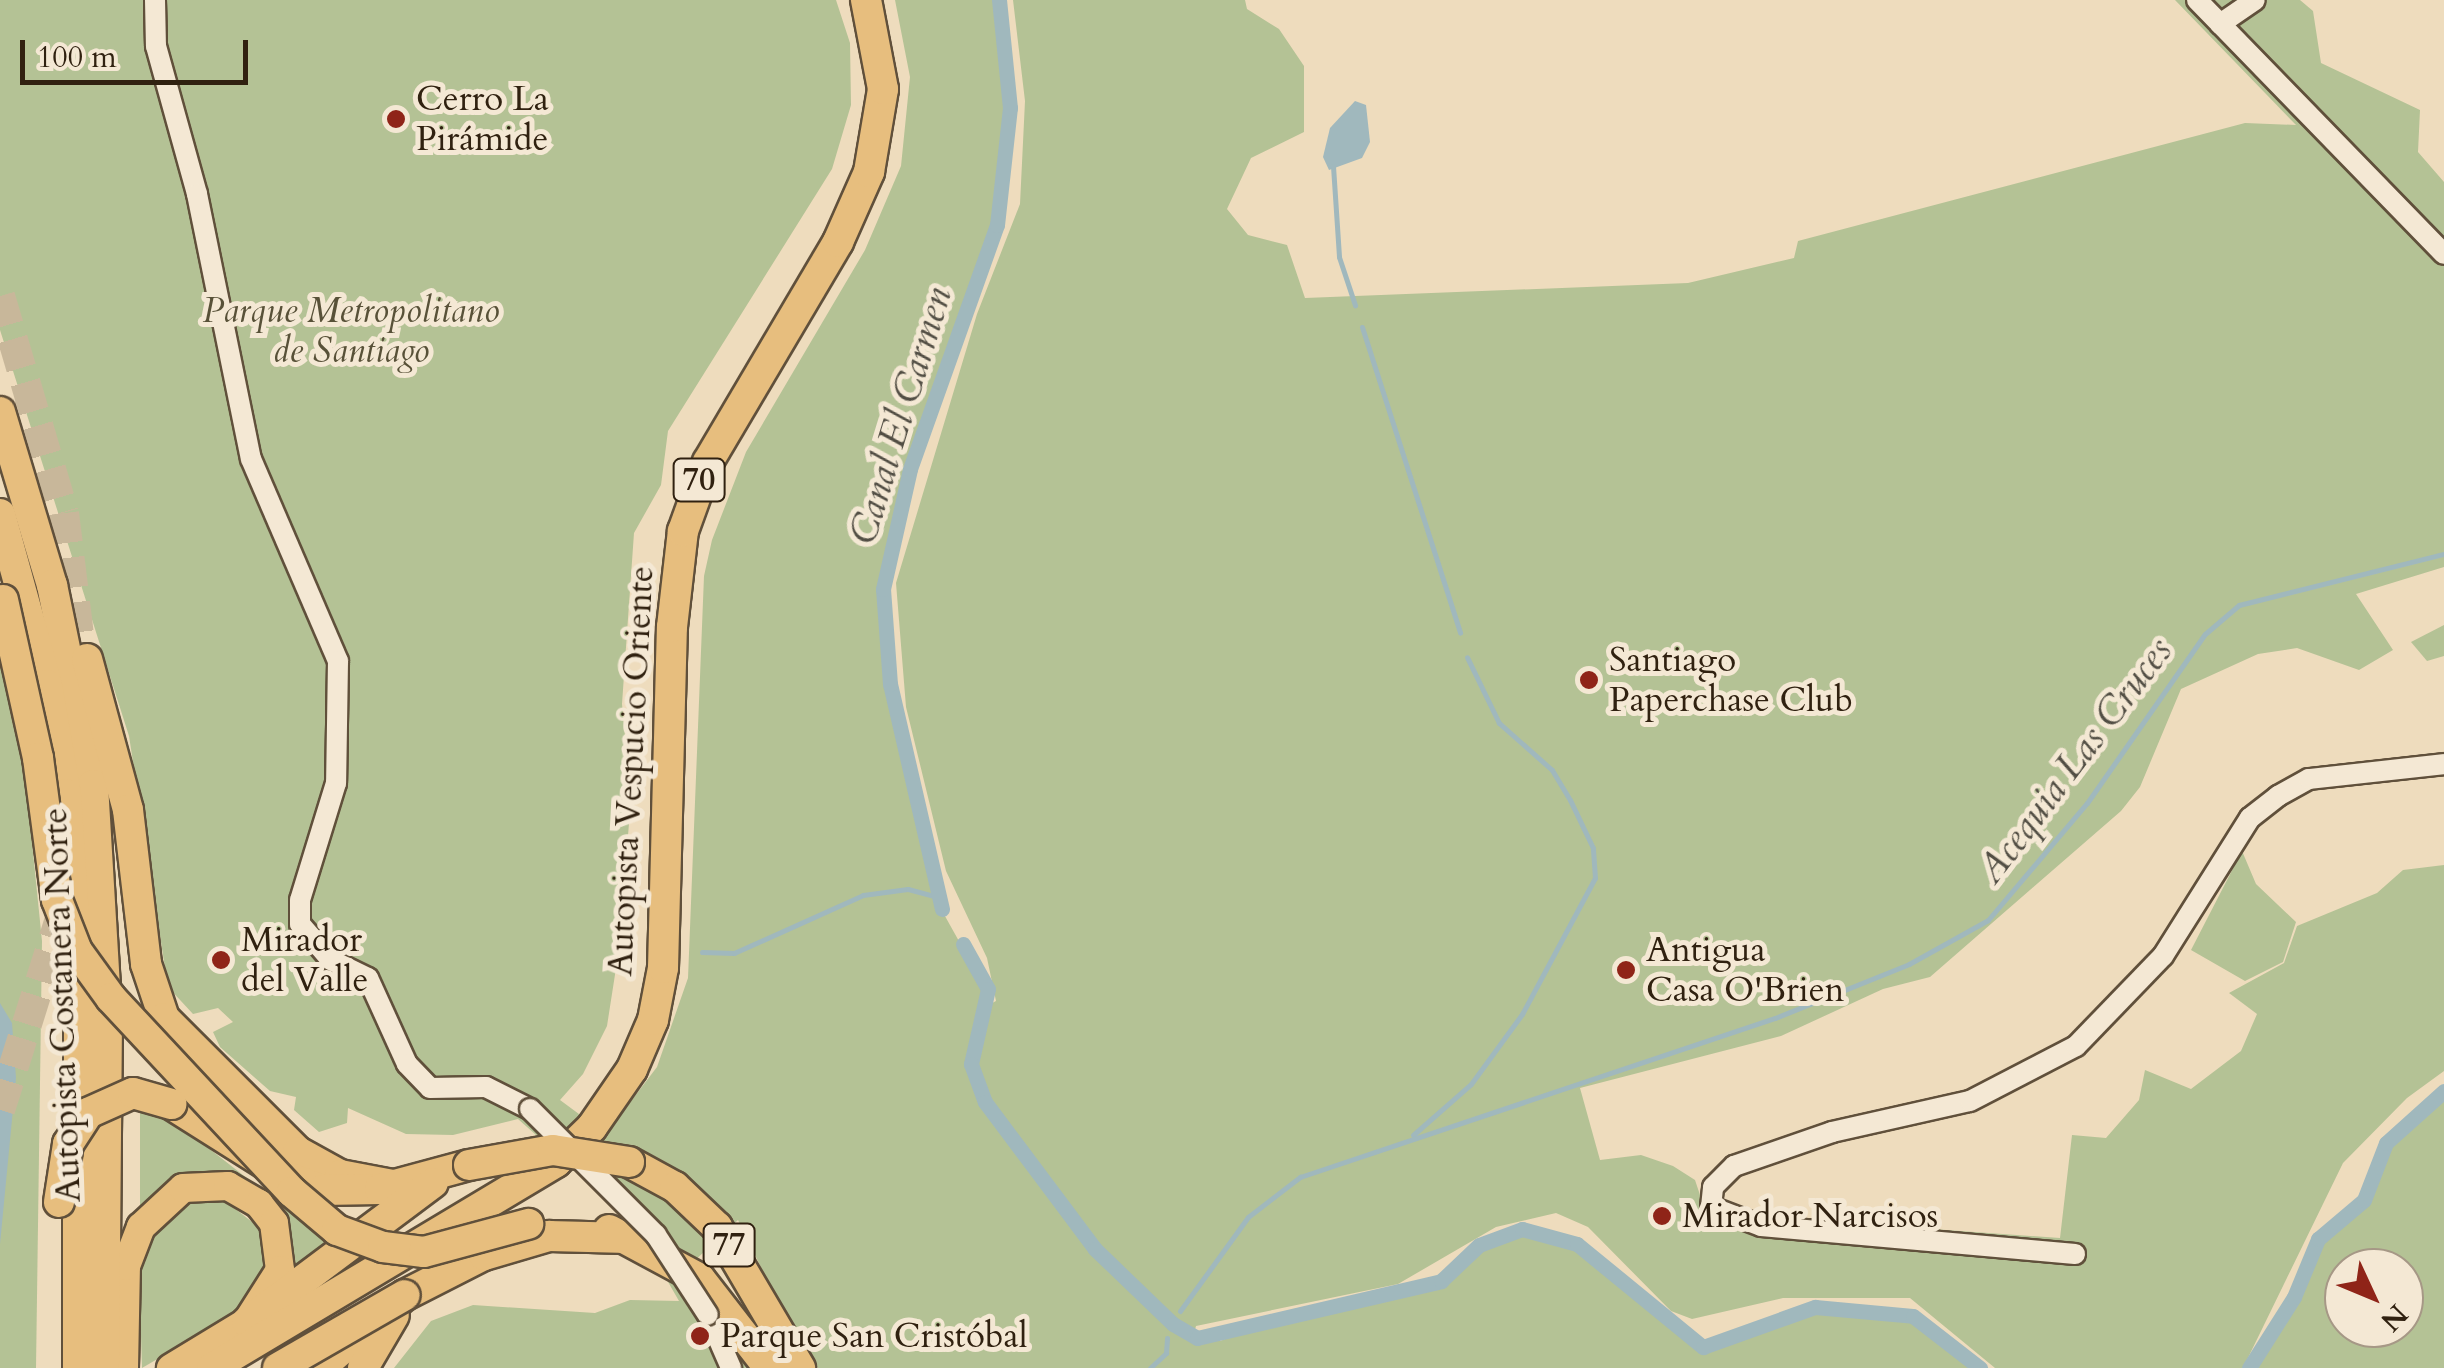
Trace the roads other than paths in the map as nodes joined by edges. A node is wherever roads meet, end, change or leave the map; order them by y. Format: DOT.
graph roads {
  1 [pos="155,0"];
  2 [pos="866,0"];
  3 [pos="2197,0"];
  4 [pos="2255,0"];
  5 [pos="2220,24"];
  6 [pos="2444,254"];
  7 [pos="0,412"];
  8 [pos="0,514"];
  9 [pos="37,530"];
  10 [pos="2,594"];
  11 [pos="94,684"];
  12 [pos="2444,764"];
  13 [pos="468,1165"];
  14 [pos="297,1167"];
  15 [pos="628,1238"];
  16 [pos="2076,1254"];
  17 [pos="391,1262"];
  18 [pos="126,1266"];
  19 [pos="418,1288"];
  20 [pos="247,1322"];
  21 [pos="278,1328"];
  22 [pos="788,1365"];
  23 [pos="58,1368"];
  24 [pos="78,1368"];
  25 [pos="104,1368"];
  26 [pos="124,1368"];
  27 [pos="171,1368"];
  28 [pos="212,1368"];
  29 [pos="223,1368"];
  30 [pos="278,1368"];
  31 [pos="308,1368"];
  32 [pos="320,1368"];
  33 [pos="363,1368"];
  34 [pos="731,1368"];
  1 -- 34 [label="street, bridge"];
  2 -- 17 [label="highway, Autopista Vespucio Oriente / 70"];
  3 -- 5 [label="street"];
  4 -- 5 [label="street"];
  5 -- 6 [label="street"];
  7 -- 9 [label="highway, Autopista Costanera Norte"];
  8 -- 24 [label="highway, Autopista Costanera Norte"];
  9 -- 11 [label="highway"];
  9 -- 25 [label="highway, Autopista Costanera Norte"];
  10 -- 15 [label="highway, bridge"];
  11 -- 14 [label="highway"];
  11 -- 18 [label="highway"];
  12 -- 16 [label="street"];
  13 -- 14 [label="highway"];
  13 -- 20 [label="highway"];
  13 -- 22 [label="highway, 77, bridge"];
  14 -- 23 [label="highway, bridge"];
  15 -- 19 [label="highway"];
  15 -- 22 [label="highway, 77"];
  17 -- 21 [label="highway, Autopista Vespucio Oriente / 70"];
  17 -- 31 [label="highway"];
  18 -- 20 [label="main road"];
  18 -- 26 [label="main road"];
  19 -- 30 [label="highway, bridge"];
  19 -- 32 [label="highway, bridge"];
  19 -- 33 [label="highway"];
  20 -- 27 [label="main road"];
  21 -- 28 [label="highway, Autopista Vespucio Oriente / 70"];
  21 -- 29 [label="highway"];
}
